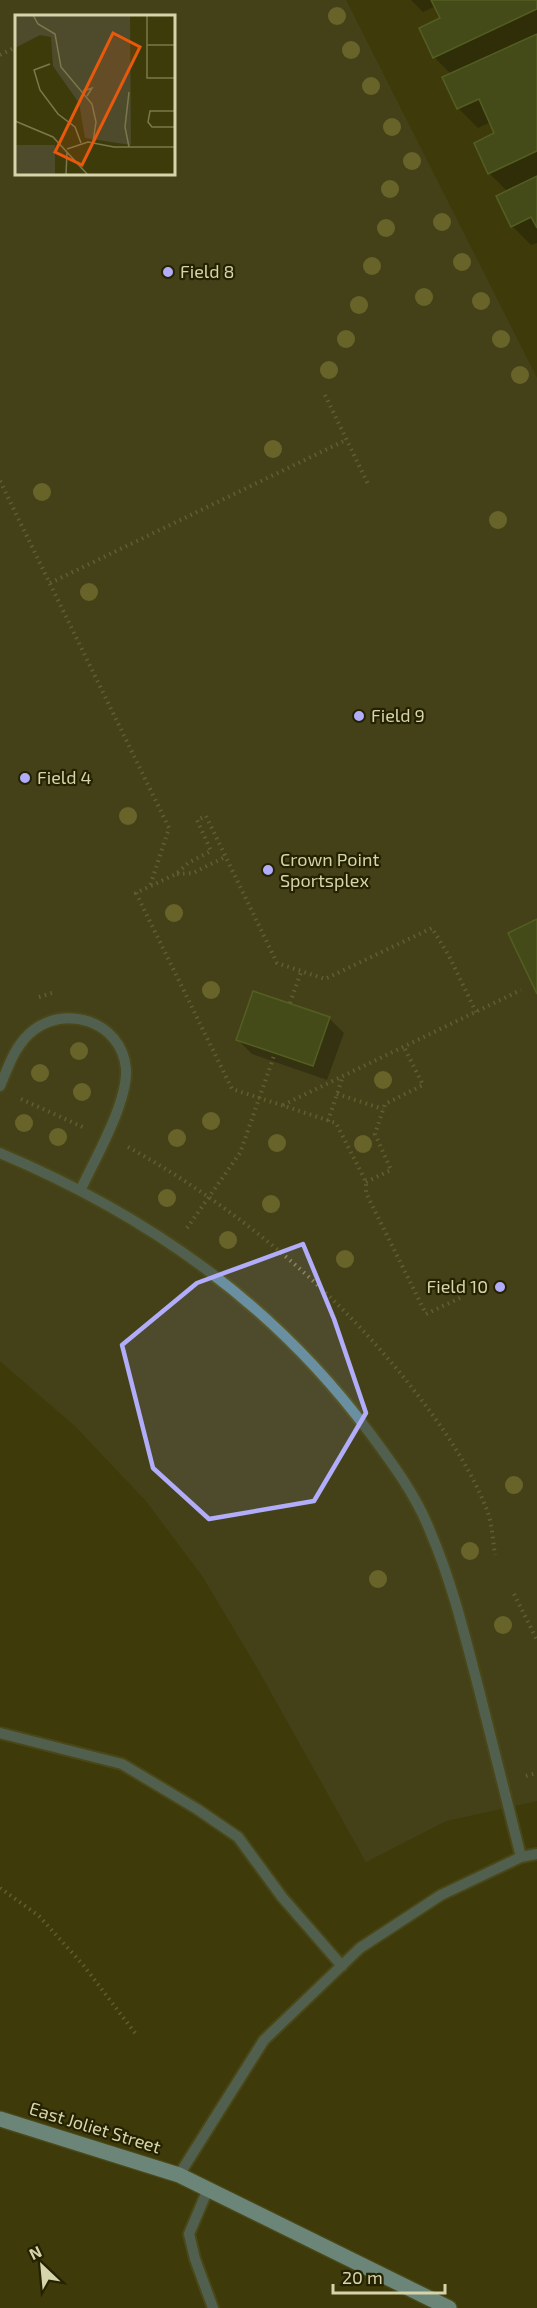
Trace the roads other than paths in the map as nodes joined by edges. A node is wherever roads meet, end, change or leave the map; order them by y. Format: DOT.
graph roads {
  1 [pos="0,1086"];
  2 [pos="0,1153"];
  3 [pos="81,1189"];
  4 [pos="0,1733"];
  5 [pos="537,1854"];
  6 [pos="521,1857"];
  7 [pos="342,1966"];
  8 [pos="0,2119"];
  9 [pos="179,2175"];
  10 [pos="208,2189"];
  11 [pos="213,2308"];
  12 [pos="449,2308"];
  1 -- 3 [label="street"];
  2 -- 3 [label="street"];
  3 -- 6 [label="street"];
  4 -- 7 [label="street"];
  5 -- 6 [label="street"];
  6 -- 7 [label="street"];
  7 -- 9 [label="street"];
  8 -- 9 [label="main road, East Joliet Street"];
  9 -- 10 [label="main road, East Joliet Street"];
  10 -- 11 [label="street"];
  10 -- 12 [label="main road, East Joliet Street"];
}
